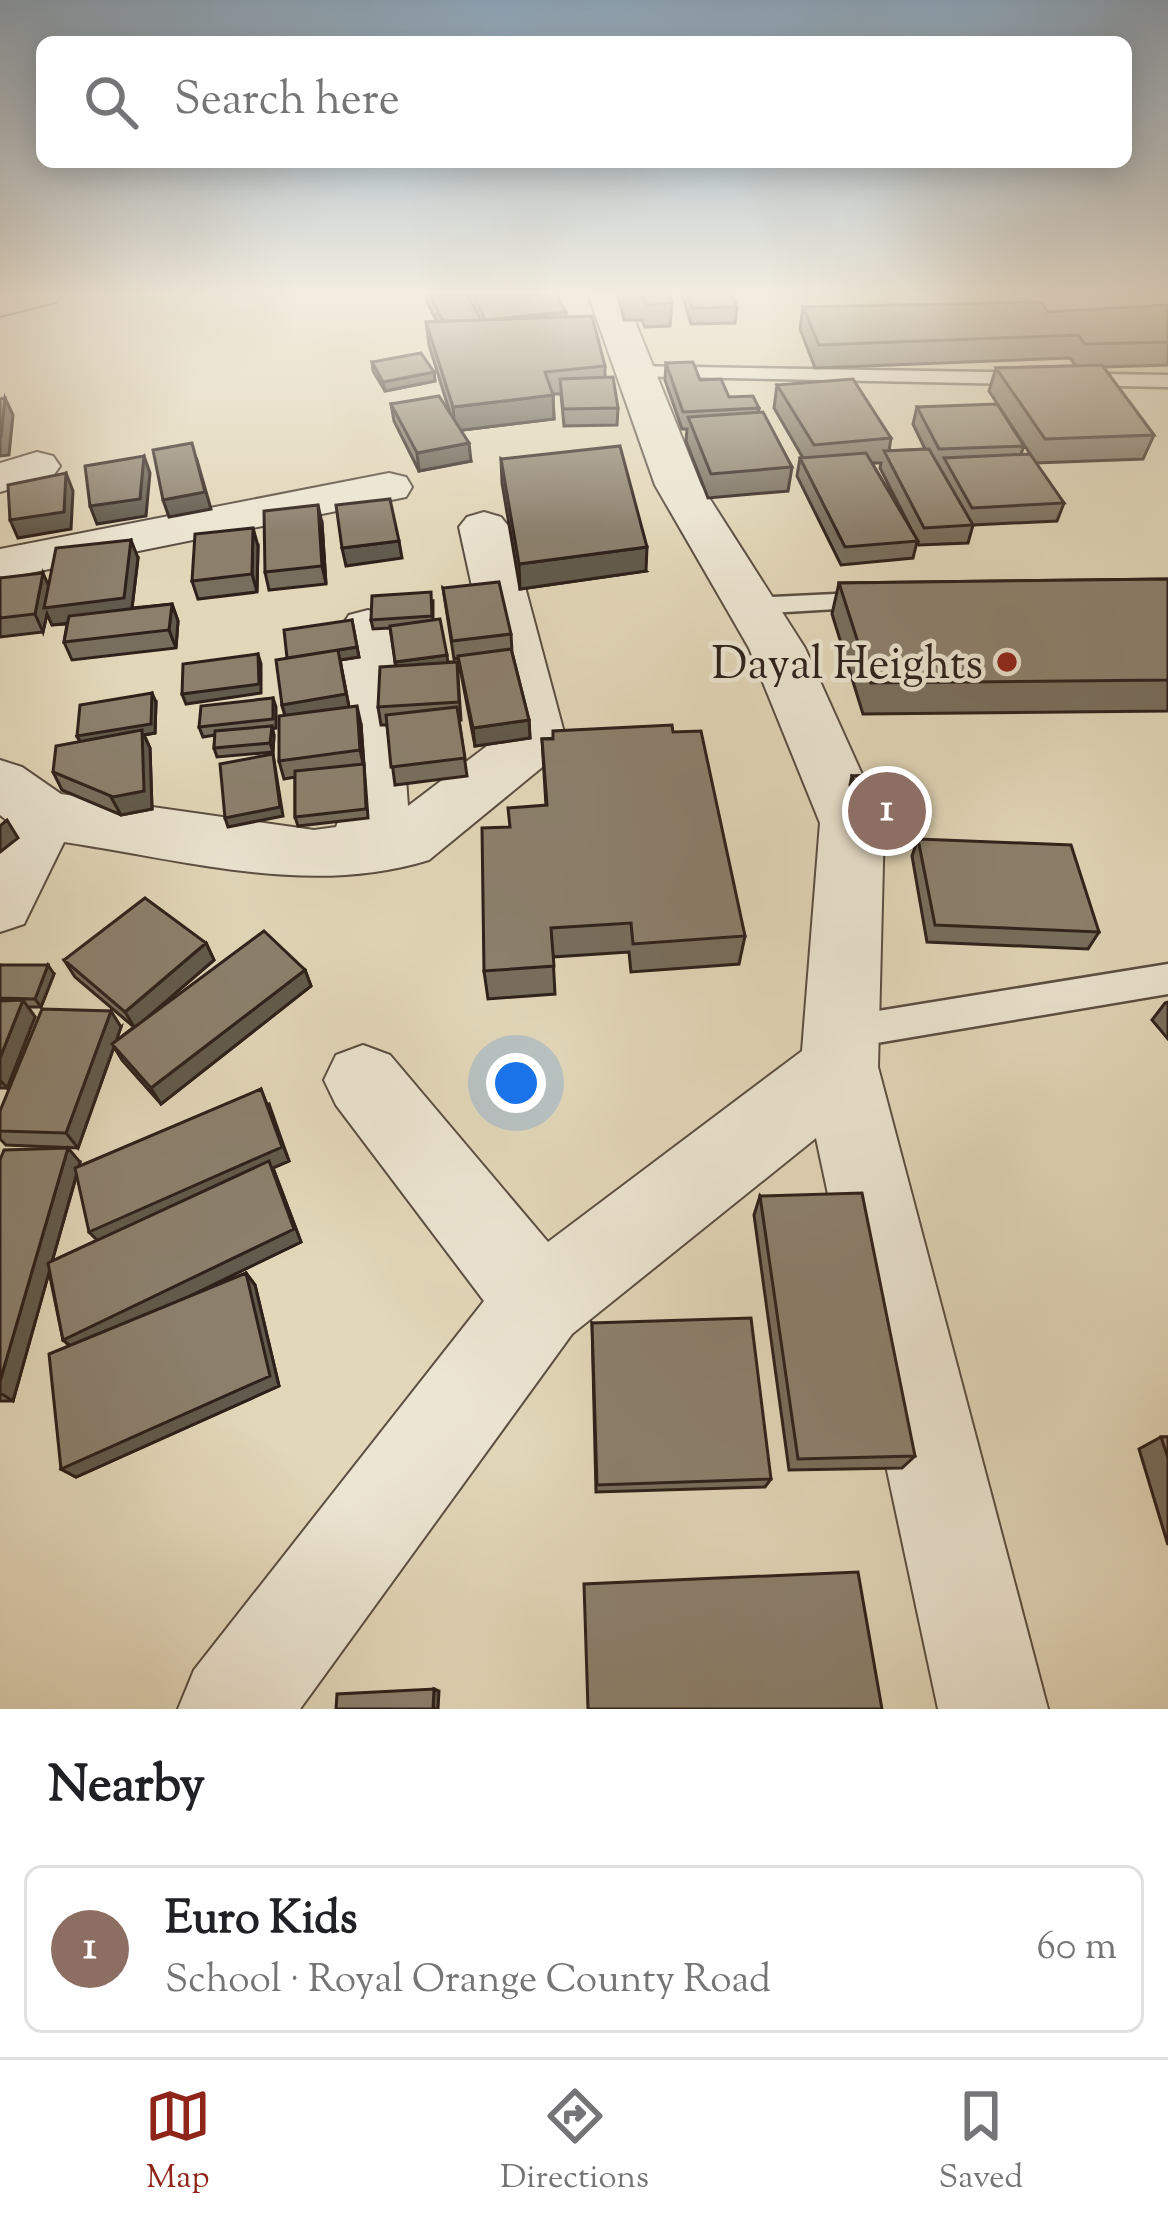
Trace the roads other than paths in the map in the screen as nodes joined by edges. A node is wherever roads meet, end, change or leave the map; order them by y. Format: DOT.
graph roads {
  1 [pos="634,374"];
  2 [pos="737,374"];
  3 [pos="1168,381"];
  4 [pos="389,488"];
  5 [pos="484,527"];
  6 [pos="0,564"];
  7 [pos="907,599"];
  8 [pos="753,606"];
  9 [pos="368,627"];
  10 [pos="22,799"];
  11 [pos="360,849"];
  12 [pos="0,905"];
  13 [pos="1168,979"];
  14 [pos="840,1050"];
  15 [pos="363,1080"];
  16 [pos="540,1302"];
  17 [pos="239,1707"];
  18 [pos="993,1709"];
  1 -- 8 [label="street"];
  2 -- 3 [label="lane"];
  4 -- 6 [label="street"];
  5 -- 11 [label="street"];
  7 -- 8 [label="lane"];
  8 -- 14 [label="street"];
  9 -- 11 [label="street"];
  10 -- 11 [label="street"];
  10 -- 12 [label="street"];
  13 -- 14 [label="lane"];
  14 -- 16 [label="street"];
  14 -- 18 [label="street"];
  15 -- 16 [label="street"];
  16 -- 17 [label="street"];
}
